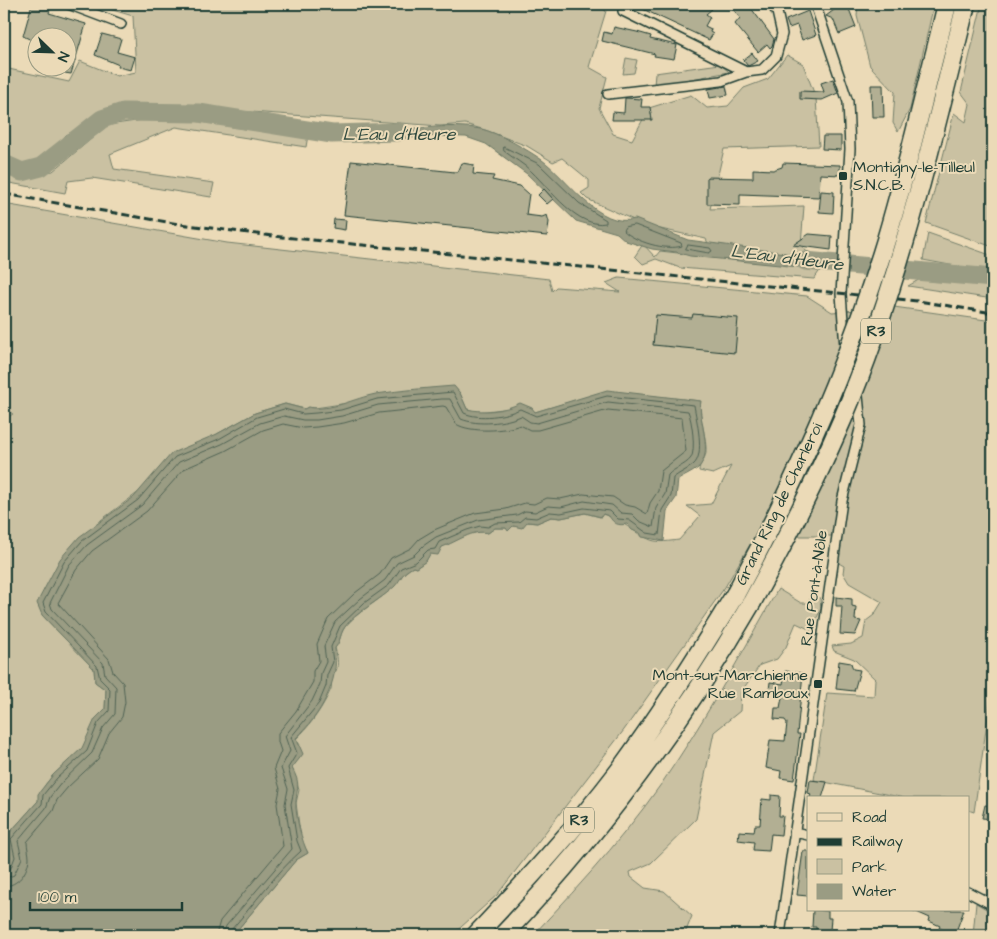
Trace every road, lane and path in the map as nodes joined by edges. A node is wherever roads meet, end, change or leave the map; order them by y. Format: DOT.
graph roads {
  1 [pos="68,4"];
  2 [pos="771,4"];
  3 [pos="815,4"];
  4 [pos="947,4"];
  5 [pos="966,4"];
  6 [pos="623,11"];
  7 [pos="121,24"];
  8 [pos="746,72"];
  9 [pos="608,94"];
  10 [pos="794,832"];
  11 [pos="807,835"];
  12 [pos="970,893"];
  13 [pos="993,905"];
  14 [pos="476,935"];
  15 [pos="503,935"];
  16 [pos="780,935"];
  1 -- 7 [label="street"];
  2 -- 8 [label="street"];
  3 -- 10 [label="street, Rue Pont-à-Nôle"];
  4 -- 14 [label="highway, Grand Ring de Charleroi / R3, bridge"];
  5 -- 15 [label="highway, Grand Ring de Charleroi / R3, bridge"];
  6 -- 8 [label="street"];
  8 -- 9 [label="street"];
  10 -- 11 [label="street"];
  10 -- 16 [label="street, Rue Pont-à-Nôle"];
  12 -- 13 [label="street"];
}
